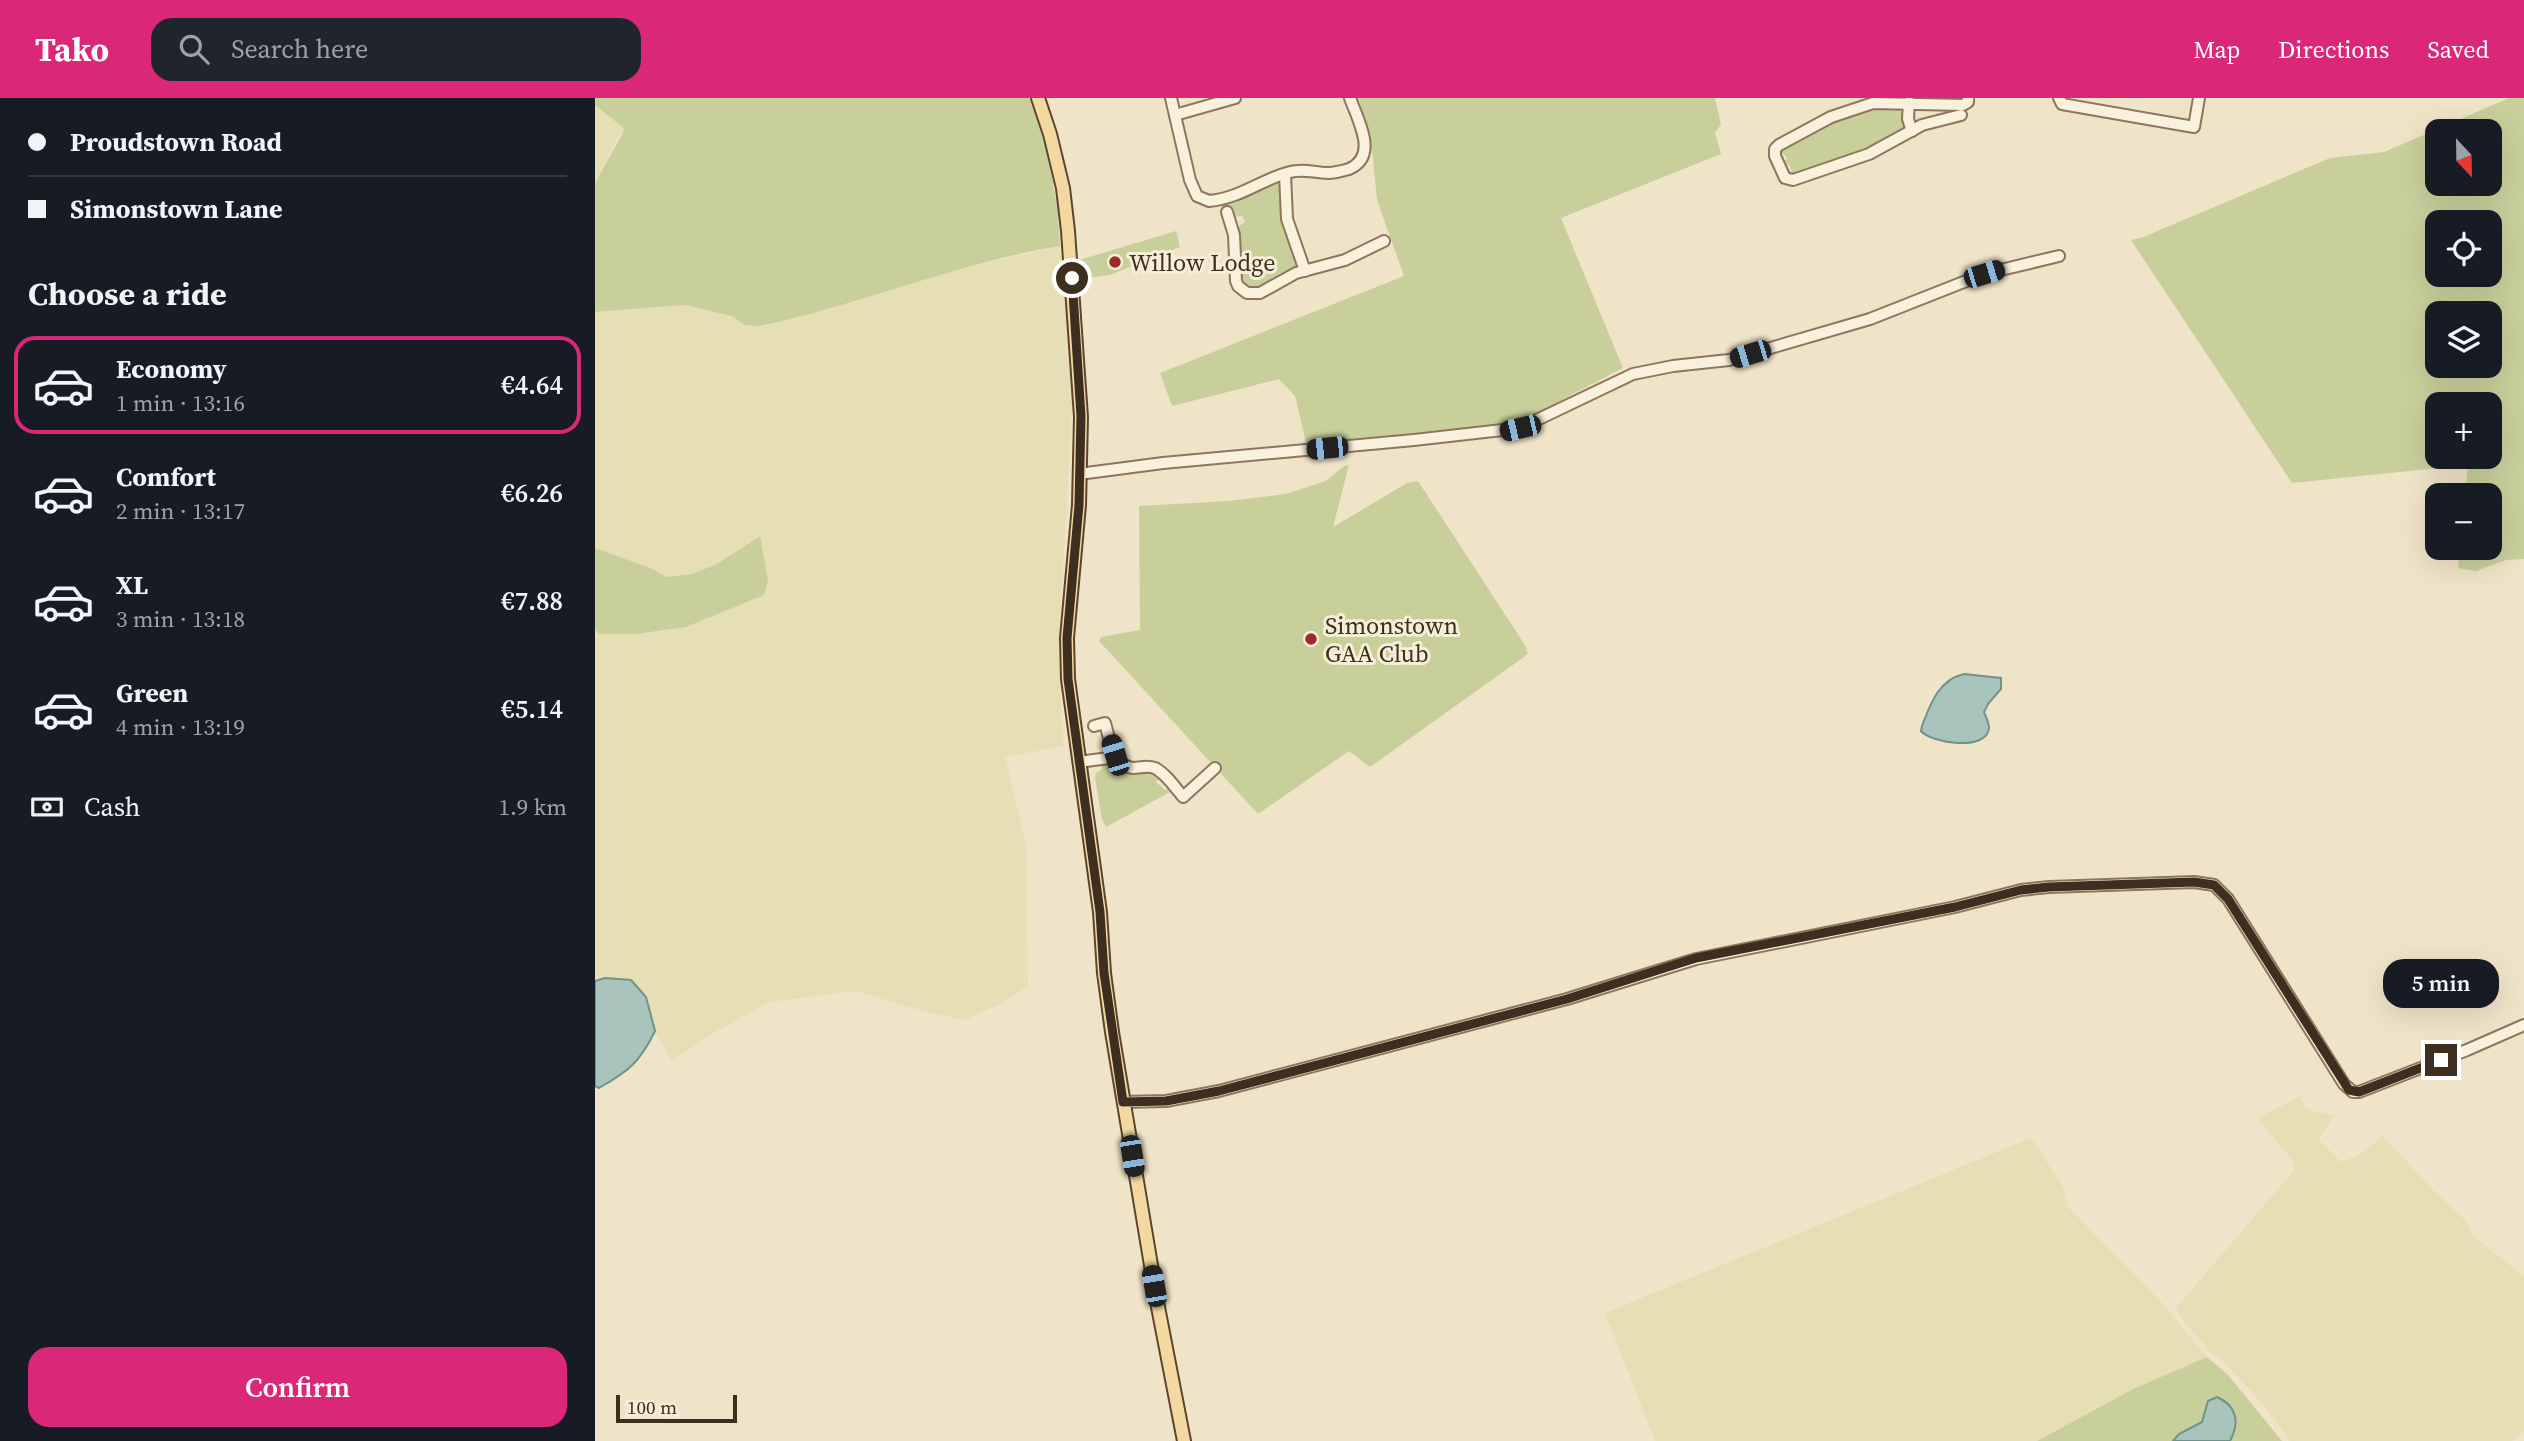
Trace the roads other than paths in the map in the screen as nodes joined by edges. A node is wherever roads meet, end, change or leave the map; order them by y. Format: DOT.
graph roads {
  1 [pos="1038,98"];
  2 [pos="1171,98"];
  3 [pos="1235,98"];
  4 [pos="1350,98"];
  5 [pos="2059,98"];
  6 [pos="2199,98"];
  7 [pos="1968,100"];
  8 [pos="1909,103"];
  9 [pos="2085,104"];
  10 [pos="1961,114"];
  11 [pos="1175,115"];
  12 [pos="1912,131"];
  13 [pos="1285,173"];
  14 [pos="1243,219"];
  15 [pos="1384,241"];
  16 [pos="2059,256"];
  17 [pos="1305,271"];
  18 [pos="1079,474"];
  19 [pos="1094,726"];
  20 [pos="1116,757"];
  21 [pos="1079,762"];
  22 [pos="1215,768"];
  23 [pos="2524,1025"];
  24 [pos="1123,1102"];
  25 [pos="1184,1441"];
  1 -- 18 [label="main road"];
  2 -- 11 [label="street"];
  3 -- 11 [label="street"];
  4 -- 13 [label="street"];
  5 -- 9 [label="street"];
  6 -- 9 [label="street"];
  7 -- 8 [label="street"];
  8 -- 12 [label="street"];
  8 -- 12 [label="street"];
  10 -- 12 [label="street"];
  11 -- 13 [label="street"];
  13 -- 17 [label="street"];
  14 -- 17 [label="street"];
  15 -- 17 [label="street"];
  16 -- 18 [label="street"];
  18 -- 21 [label="main road"];
  19 -- 20 [label="street"];
  20 -- 21 [label="street"];
  20 -- 22 [label="street"];
  21 -- 24 [label="main road"];
  23 -- 24 [label="street"];
  24 -- 25 [label="main road"];
}
